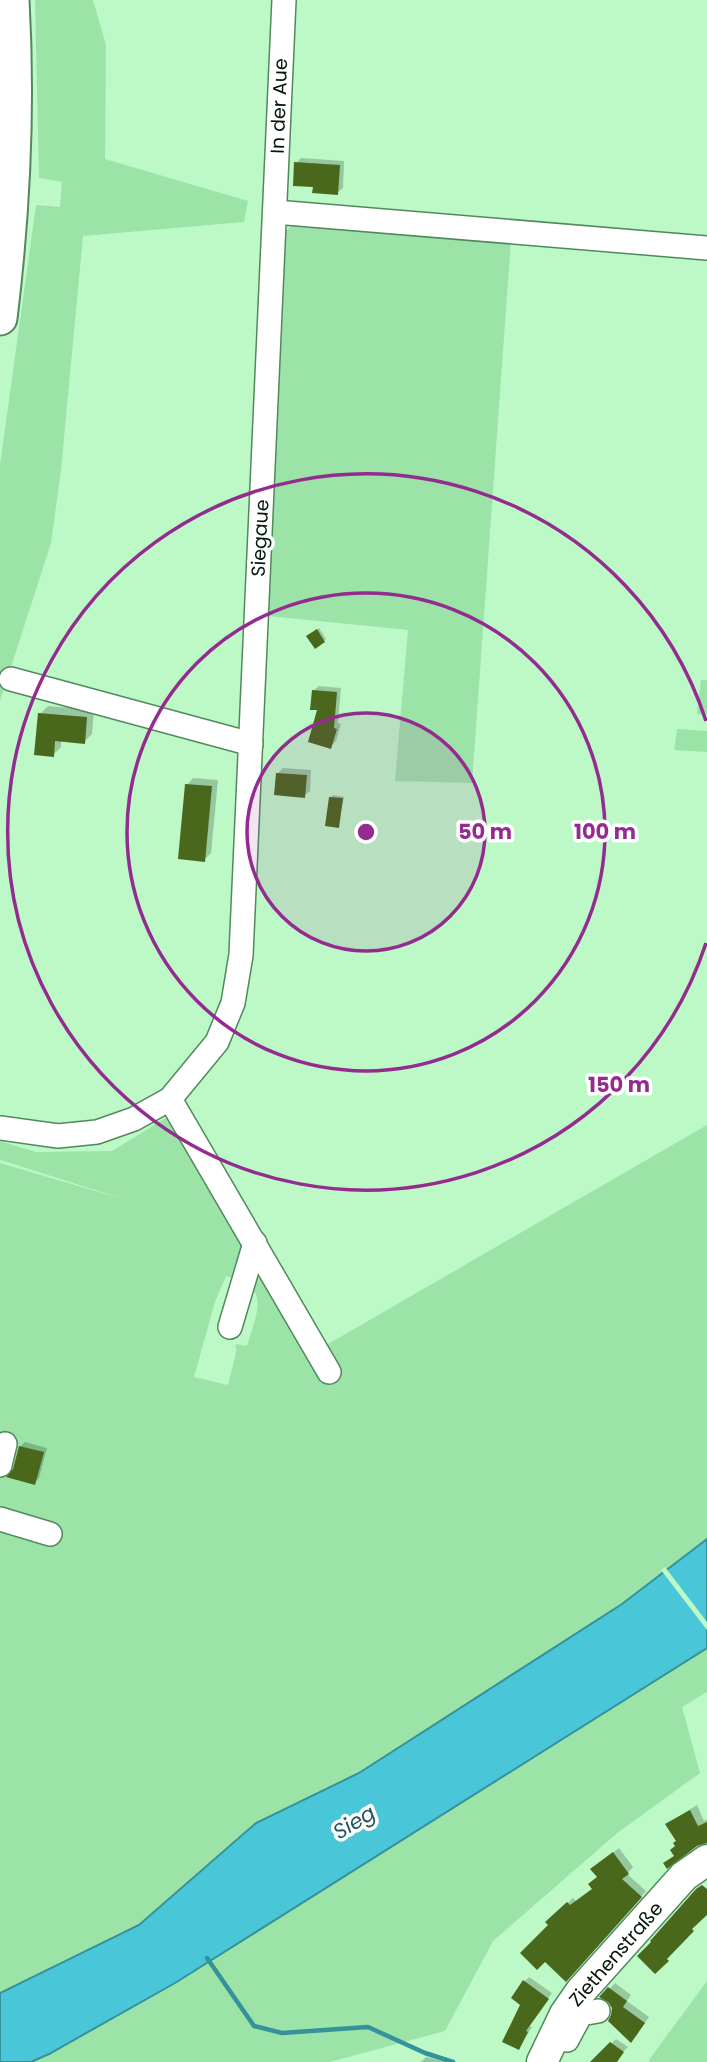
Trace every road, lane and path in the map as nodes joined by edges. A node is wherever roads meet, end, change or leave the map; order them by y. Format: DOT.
graph roads {
  1 [pos="12,0"];
  2 [pos="284,0"];
  3 [pos="275,212"];
  4 [pos="707,248"];
  5 [pos="0,318"];
  6 [pos="11,679"];
  7 [pos="251,744"];
  8 [pos="170,1099"];
  9 [pos="0,1128"];
  10 [pos="255,1243"];
  11 [pos="230,1327"];
  12 [pos="329,1372"];
  13 [pos="0,1519"];
  14 [pos="50,1534"];
  15 [pos="707,1860"];
  16 [pos="598,2011"];
  17 [pos="542,2062"];
  18 [pos="557,2062"];
  1 -- 5 [label="highway"];
  2 -- 3 [label="street, In der Aue"];
  3 -- 4 [label="street"];
  3 -- 7 [label="street, Siegaue"];
  6 -- 7 [label="street"];
  7 -- 8 [label="street, Siegaue"];
  8 -- 9 [label="street, Siegaue"];
  8 -- 10 [label="street"];
  10 -- 11 [label="street"];
  10 -- 12 [label="street"];
  13 -- 14 [label="street"];
  15 -- 17 [label="main road, Ziethenstraße"];
  16 -- 18 [label="street"];
}
